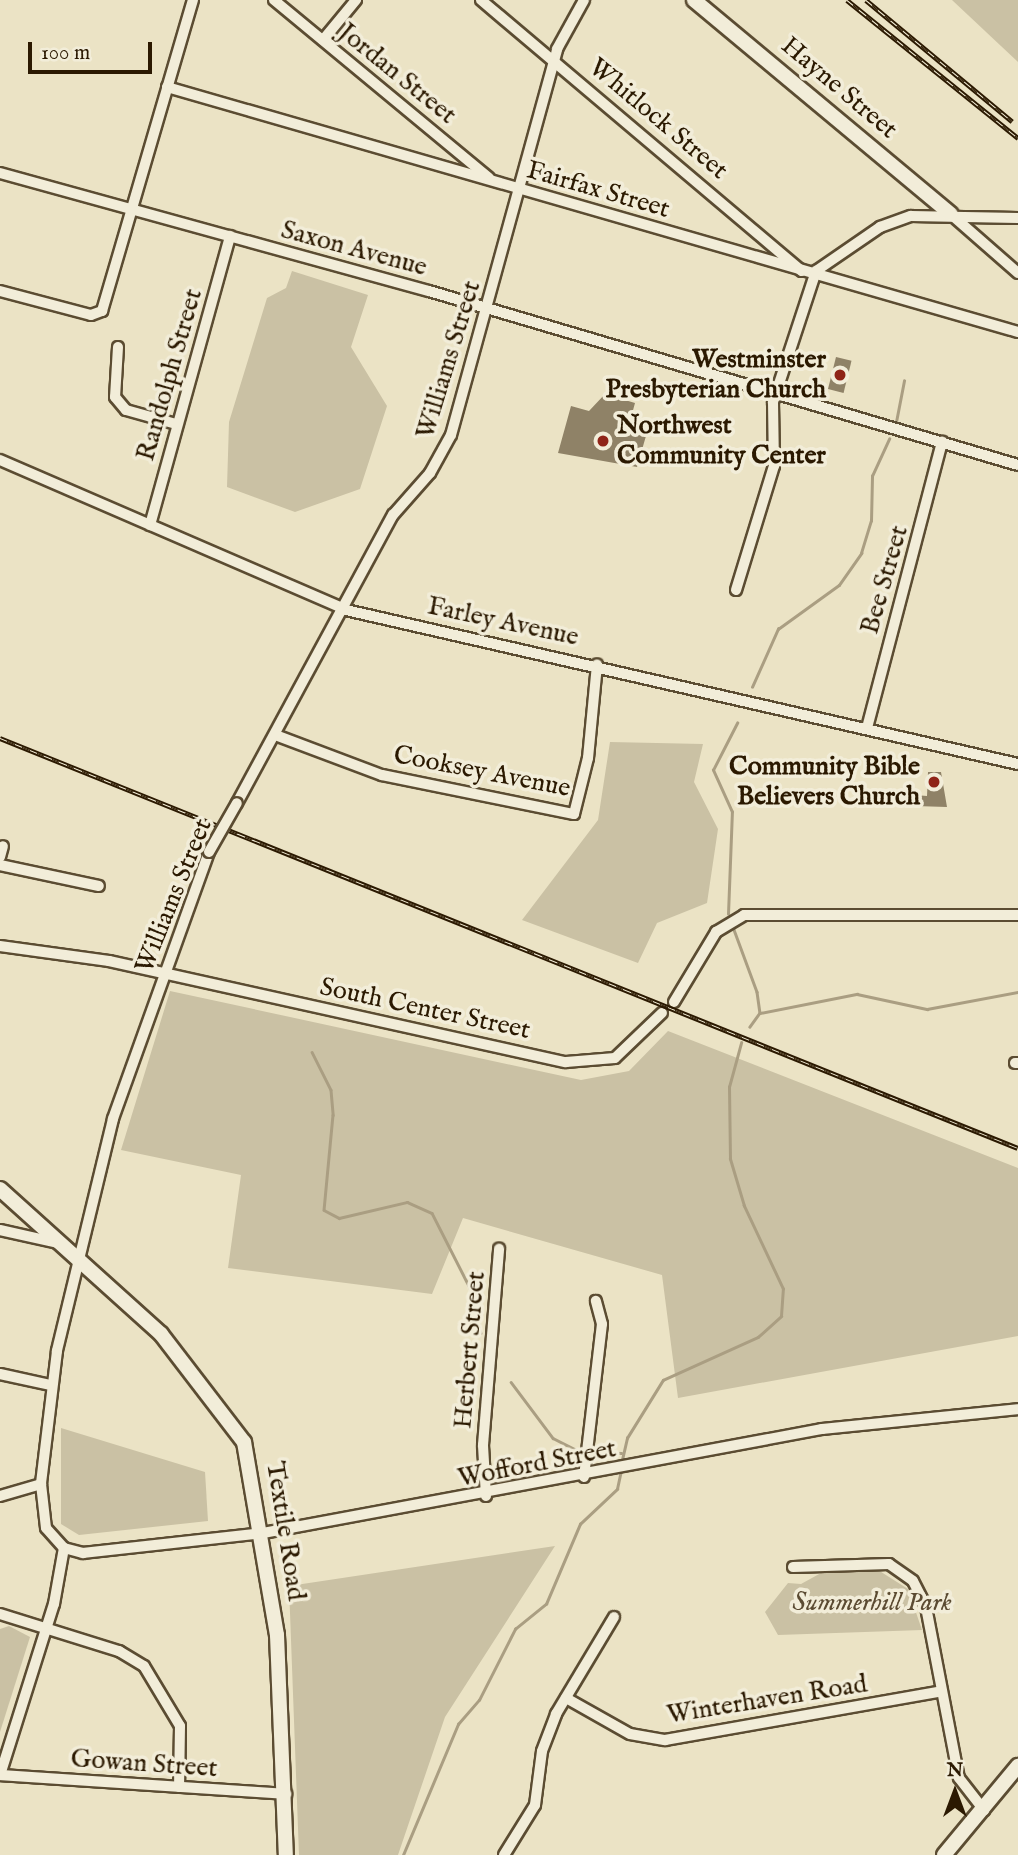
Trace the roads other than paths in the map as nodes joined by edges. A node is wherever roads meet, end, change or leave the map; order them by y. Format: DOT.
graph roads {
  1 [pos="193,0"];
  2 [pos="274,0"];
  3 [pos="356,0"];
  4 [pos="481,0"];
  5 [pos="584,0"];
  6 [pos="694,0"];
  7 [pos="323,40"];
  8 [pos="555,61"];
  9 [pos="167,87"];
  10 [pos="0,173"];
  11 [pos="492,181"];
  12 [pos="521,189"];
  13 [pos="132,209"];
  14 [pos="951,214"];
  15 [pos="1018,218"];
  16 [pos="230,236"];
  17 [pos="1018,273"];
  18 [pos="809,275"];
  19 [pos="0,291"];
  20 [pos="488,309"];
  21 [pos="1018,332"];
  22 [pos="118,347"];
  23 [pos="777,394"];
  24 [pos="176,424"];
  25 [pos="942,442"];
  26 [pos="0,460"];
  27 [pos="1018,465"];
  28 [pos="150,525"];
  29 [pos="736,590"];
  30 [pos="341,608"];
  31 [pos="597,664"];
  32 [pos="867,728"];
  33 [pos="278,736"];
  34 [pos="1018,764"];
  35 [pos="3,846"];
  36 [pos="0,857"];
  37 [pos="0,865"];
  38 [pos="99,886"];
  39 [pos="1018,915"];
  40 [pos="0,946"];
  41 [pos="163,975"];
  42 [pos="674,1002"];
  43 [pos="662,1013"];
  44 [pos="0,1189"];
  45 [pos="0,1230"];
  46 [pos="62,1244"];
  47 [pos="499,1249"];
  48 [pos="78,1258"];
  49 [pos="596,1301"];
  50 [pos="0,1374"];
  51 [pos="50,1385"];
  52 [pos="1018,1409"];
  53 [pos="584,1477"];
  54 [pos="41,1484"];
  55 [pos="0,1496"];
  56 [pos="486,1496"];
  57 [pos="263,1533"];
  58 [pos="64,1548"];
  59 [pos="793,1567"];
  60 [pos="0,1614"];
  61 [pos="614,1617"];
  62 [pos="46,1627"];
  63 [pos="942,1691"];
  64 [pos="566,1698"];
  65 [pos="1018,1766"];
  66 [pos="0,1775"];
  67 [pos="178,1787"];
  68 [pos="286,1794"];
  69 [pos="984,1810"];
  70 [pos="286,1855"];
  71 [pos="504,1855"];
  72 [pos="944,1855"];
  1 -- 9 [label="street"];
  2 -- 7 [label="street, Jordan Street"];
  3 -- 7 [label="street"];
  4 -- 8 [label="street, Whitlock Street"];
  5 -- 8 [label="street, Williams Street"];
  6 -- 14 [label="street, Hayne Street"];
  7 -- 11 [label="street, Jordan Street"];
  8 -- 12 [label="street, Williams Street"];
  8 -- 18 [label="street, Whitlock Street"];
  9 -- 11 [label="street, Fairfax Street"];
  9 -- 13 [label="street"];
  10 -- 13 [label="street, Saxon Avenue"];
  11 -- 12 [label="street, Fairfax Street"];
  12 -- 18 [label="street, Fairfax Street"];
  12 -- 20 [label="street, Williams Street"];
  13 -- 16 [label="street, Saxon Avenue"];
  13 -- 19 [label="street"];
  14 -- 15 [label="street"];
  14 -- 17 [label="street"];
  14 -- 18 [label="street"];
  16 -- 20 [label="street, Saxon Avenue"];
  16 -- 24 [label="street, Randolph Street"];
  18 -- 21 [label="street, Fairfax Street"];
  18 -- 23 [label="street"];
  20 -- 23 [label="street, Saxon Avenue"];
  20 -- 30 [label="street, Williams Street"];
  22 -- 24 [label="street"];
  23 -- 25 [label="street, Saxon Avenue"];
  23 -- 29 [label="street"];
  24 -- 28 [label="street, Randolph Street"];
  25 -- 27 [label="street, Saxon Avenue"];
  25 -- 32 [label="street, Bee Street"];
  26 -- 28 [label="street, Farley Avenue"];
  28 -- 30 [label="street, Farley Avenue"];
  30 -- 31 [label="street, Farley Avenue"];
  30 -- 33 [label="street, Williams Street"];
  31 -- 32 [label="street, Farley Avenue"];
  31 -- 33 [label="street, Cooksey Avenue"];
  32 -- 34 [label="street, Farley Avenue"];
  33 -- 41 [label="street, Williams Street, bridge"];
  35 -- 36 [label="street"];
  37 -- 38 [label="street"];
  39 -- 42 [label="street"];
  40 -- 41 [label="street, South Center Street"];
  41 -- 43 [label="street, South Center Street"];
  41 -- 48 [label="street, Williams Street"];
  44 -- 46 [label="street, Textile Road"];
  45 -- 46 [label="street"];
  46 -- 48 [label="street, Textile Road"];
  47 -- 56 [label="street, Herbert Street"];
  48 -- 51 [label="street, Williams Street"];
  48 -- 57 [label="street, Textile Road"];
  49 -- 53 [label="street"];
  50 -- 51 [label="street"];
  51 -- 54 [label="street, Williams Street"];
  52 -- 53 [label="street, Wofford Street"];
  53 -- 56 [label="street, Wofford Street"];
  54 -- 55 [label="street"];
  54 -- 58 [label="street, Williams Street"];
  56 -- 57 [label="street, Wofford Street"];
  57 -- 58 [label="street, Wofford Street"];
  57 -- 68 [label="street, Textile Road"];
  58 -- 62 [label="street"];
  59 -- 63 [label="street"];
  60 -- 62 [label="street"];
  61 -- 64 [label="street"];
  62 -- 66 [label="street"];
  62 -- 67 [label="street"];
  63 -- 64 [label="street, Winterhaven Road"];
  63 -- 69 [label="street"];
  64 -- 71 [label="street"];
  65 -- 69 [label="street"];
  66 -- 67 [label="street, Gowan Street"];
  67 -- 68 [label="street, Gowan Street"];
  68 -- 70 [label="street, Textile Road"];
  69 -- 72 [label="street"];
}
